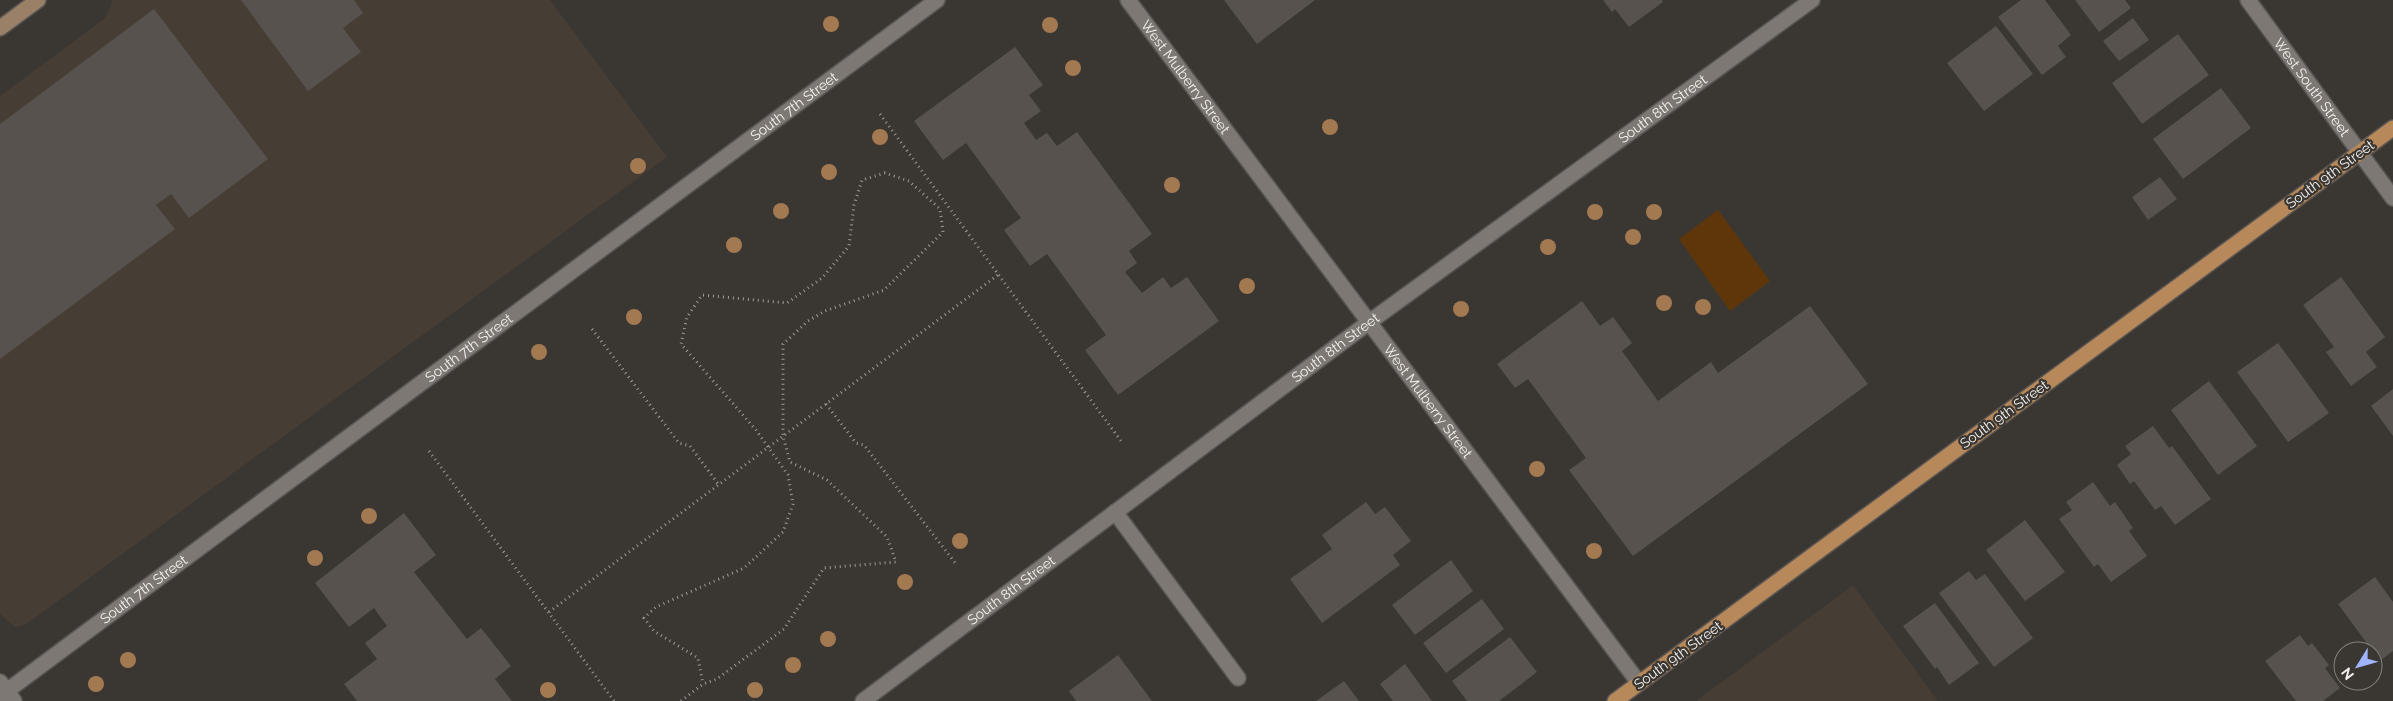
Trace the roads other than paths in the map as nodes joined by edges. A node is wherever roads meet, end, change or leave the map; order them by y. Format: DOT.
graph roads {
  1 [pos="38,0"];
  2 [pos="937,0"];
  3 [pos="1128,0"];
  4 [pos="1812,0"];
  5 [pos="2248,0"];
  6 [pos="0,28"];
  7 [pos="2393,128"];
  8 [pos="2359,153"];
  9 [pos="2393,198"];
  10 [pos="1368,323"];
  11 [pos="1115,512"];
  12 [pos="1238,678"];
  13 [pos="1639,683"];
  14 [pos="5,692"];
  15 [pos="863,701"];
  16 [pos="1615,701"];
  1 -- 6 [label="main road"];
  2 -- 14 [label="street, South 7th Street"];
  3 -- 10 [label="street, West Mulberry Street"];
  4 -- 10 [label="street, South 8th Street"];
  5 -- 8 [label="street, West South Street"];
  7 -- 8 [label="main road, South 9th Street"];
  8 -- 9 [label="street, West South Street"];
  8 -- 13 [label="main road, South 9th Street"];
  10 -- 11 [label="street, South 8th Street"];
  10 -- 13 [label="street, West Mulberry Street"];
  11 -- 12 [label="street"];
  11 -- 15 [label="street, South 8th Street"];
  13 -- 16 [label="main road, South 9th Street"];
}
